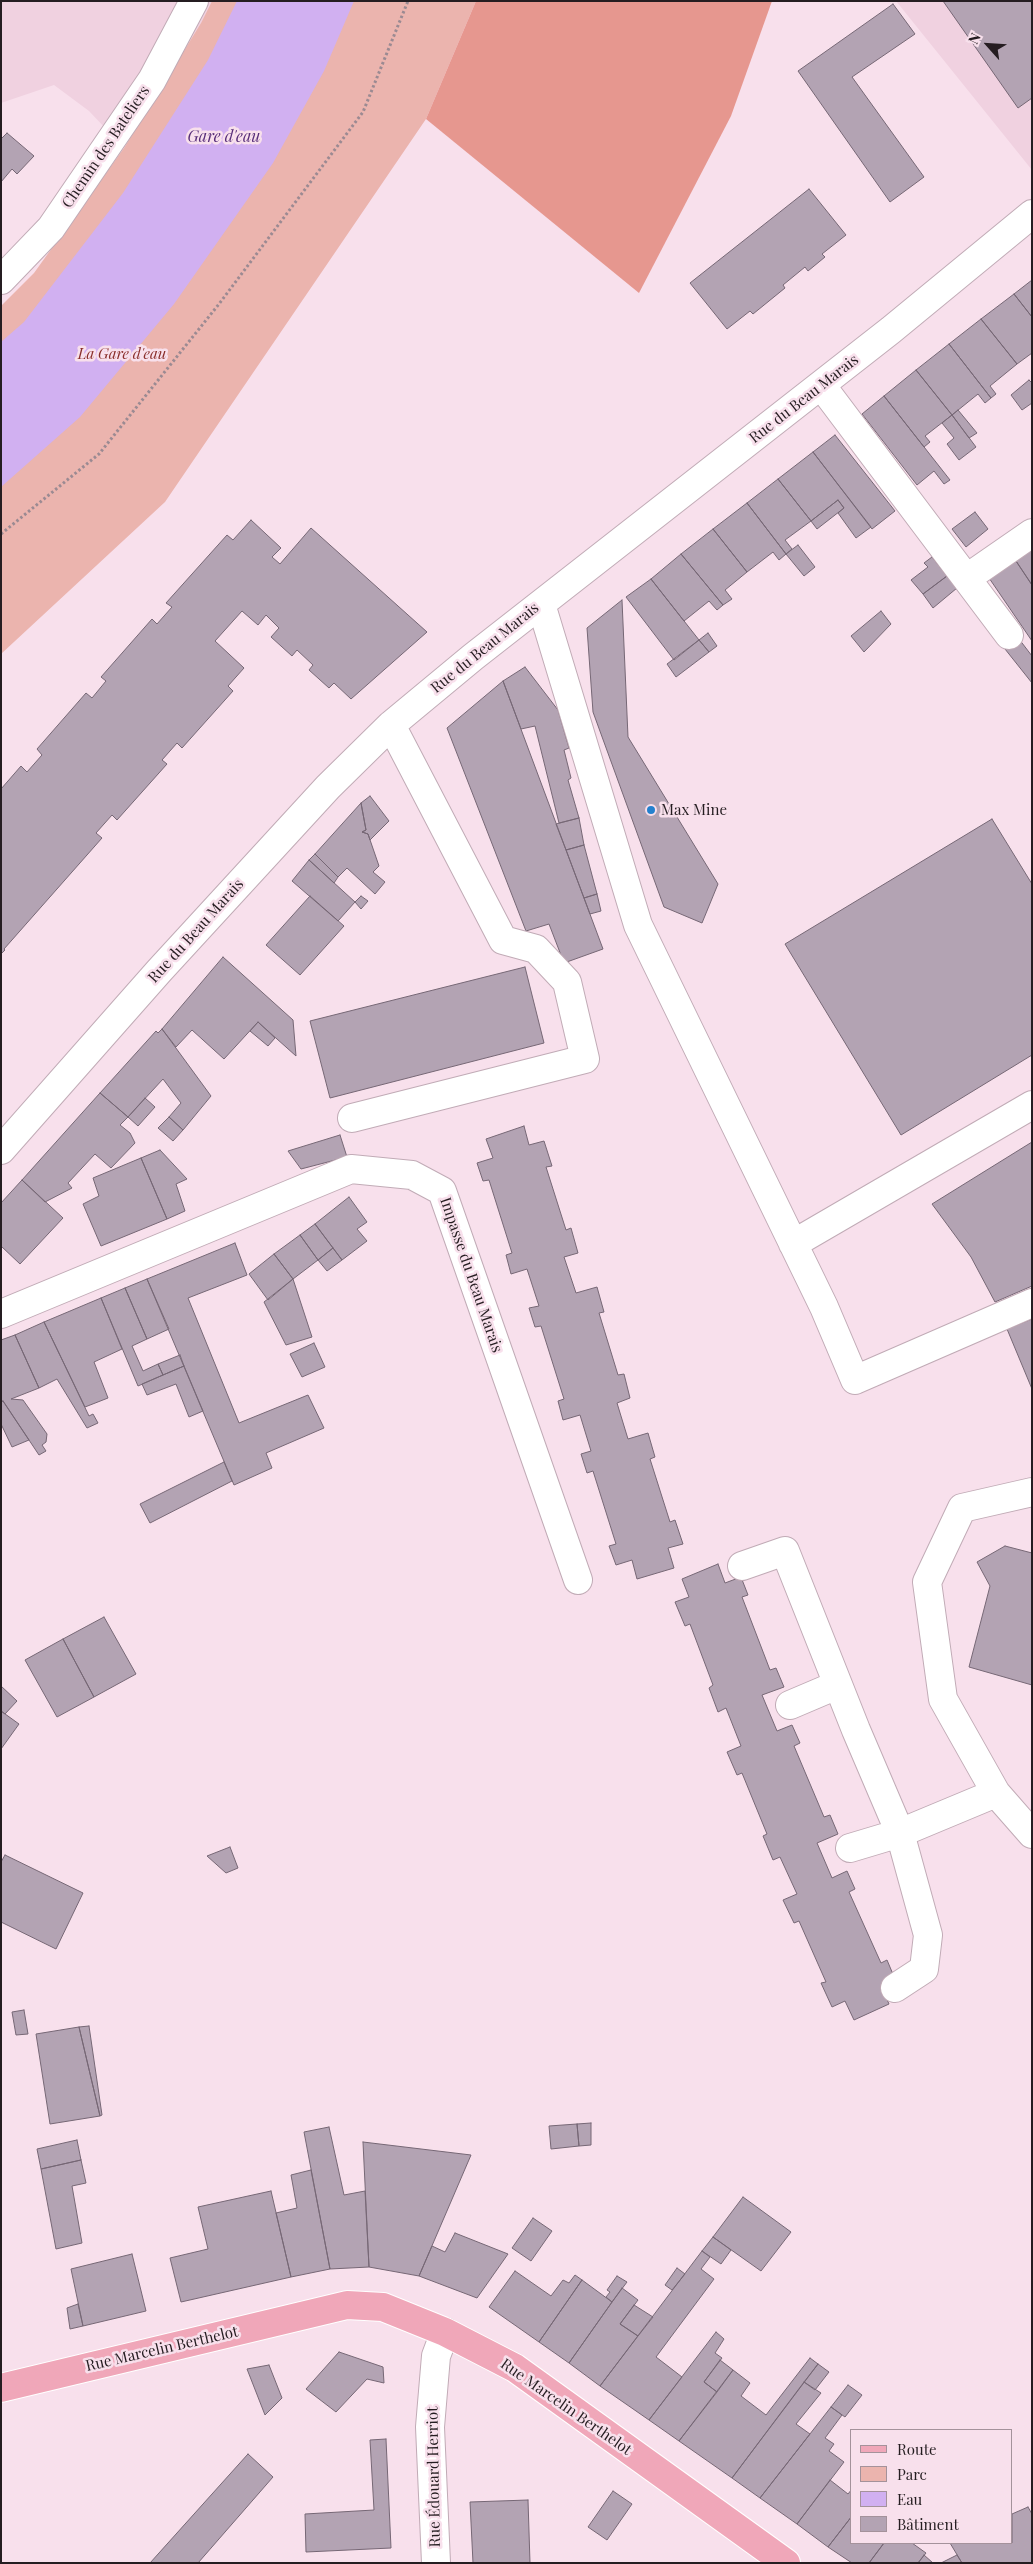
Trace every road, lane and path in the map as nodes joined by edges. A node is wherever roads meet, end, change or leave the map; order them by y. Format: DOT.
graph roads {
  1 [pos="194,1"];
  2 [pos="408,1"];
  3 [pos="1032,214"];
  4 [pos="1,280"];
  5 [pos="821,385"];
  6 [pos="1032,533"];
  7 [pos="1,534"];
  8 [pos="967,578"];
  9 [pos="540,604"];
  10 [pos="1010,635"];
  11 [pos="391,725"];
  12 [pos="1032,1105"];
  13 [pos="352,1118"];
  14 [pos="1,1150"];
  15 [pos="793,1244"];
  16 [pos="1032,1303"];
  17 [pos="1,1314"];
  18 [pos="1032,1492"];
  19 [pos="742,1566"];
  20 [pos="578,1580"];
  21 [pos="838,1686"];
  22 [pos="790,1705"];
  23 [pos="996,1793"];
  24 [pos="900,1833"];
  25 [pos="1032,1834"];
  26 [pos="850,1848"];
  27 [pos="895,1988"];
  28 [pos="445,2332"];
  29 [pos="1,2388"];
  30 [pos="436,2563"];
  31 [pos="786,2563"];
  1 -- 4 [label="street, Chemin des Bateliers"];
  2 -- 7 [label="path"];
  3 -- 5 [label="street, Rue du Beau Marais"];
  5 -- 8 [label="street"];
  5 -- 9 [label="street, Rue du Beau Marais"];
  6 -- 8 [label="street"];
  8 -- 10 [label="street"];
  9 -- 11 [label="street, Rue du Beau Marais"];
  9 -- 15 [label="street"];
  11 -- 13 [label="street"];
  11 -- 14 [label="street, Rue du Beau Marais"];
  12 -- 15 [label="street"];
  15 -- 16 [label="street"];
  17 -- 20 [label="street, Impasse du Beau Marais"];
  18 -- 23 [label="street"];
  19 -- 21 [label="street"];
  21 -- 22 [label="street"];
  21 -- 24 [label="street"];
  23 -- 24 [label="street"];
  23 -- 25 [label="street"];
  24 -- 26 [label="street"];
  24 -- 27 [label="street"];
  28 -- 29 [label="main road, Rue Marcelin Berthelot"];
  28 -- 30 [label="street, Rue Édouard Herriot"];
  28 -- 31 [label="main road, Rue Marcelin Berthelot"];
}
